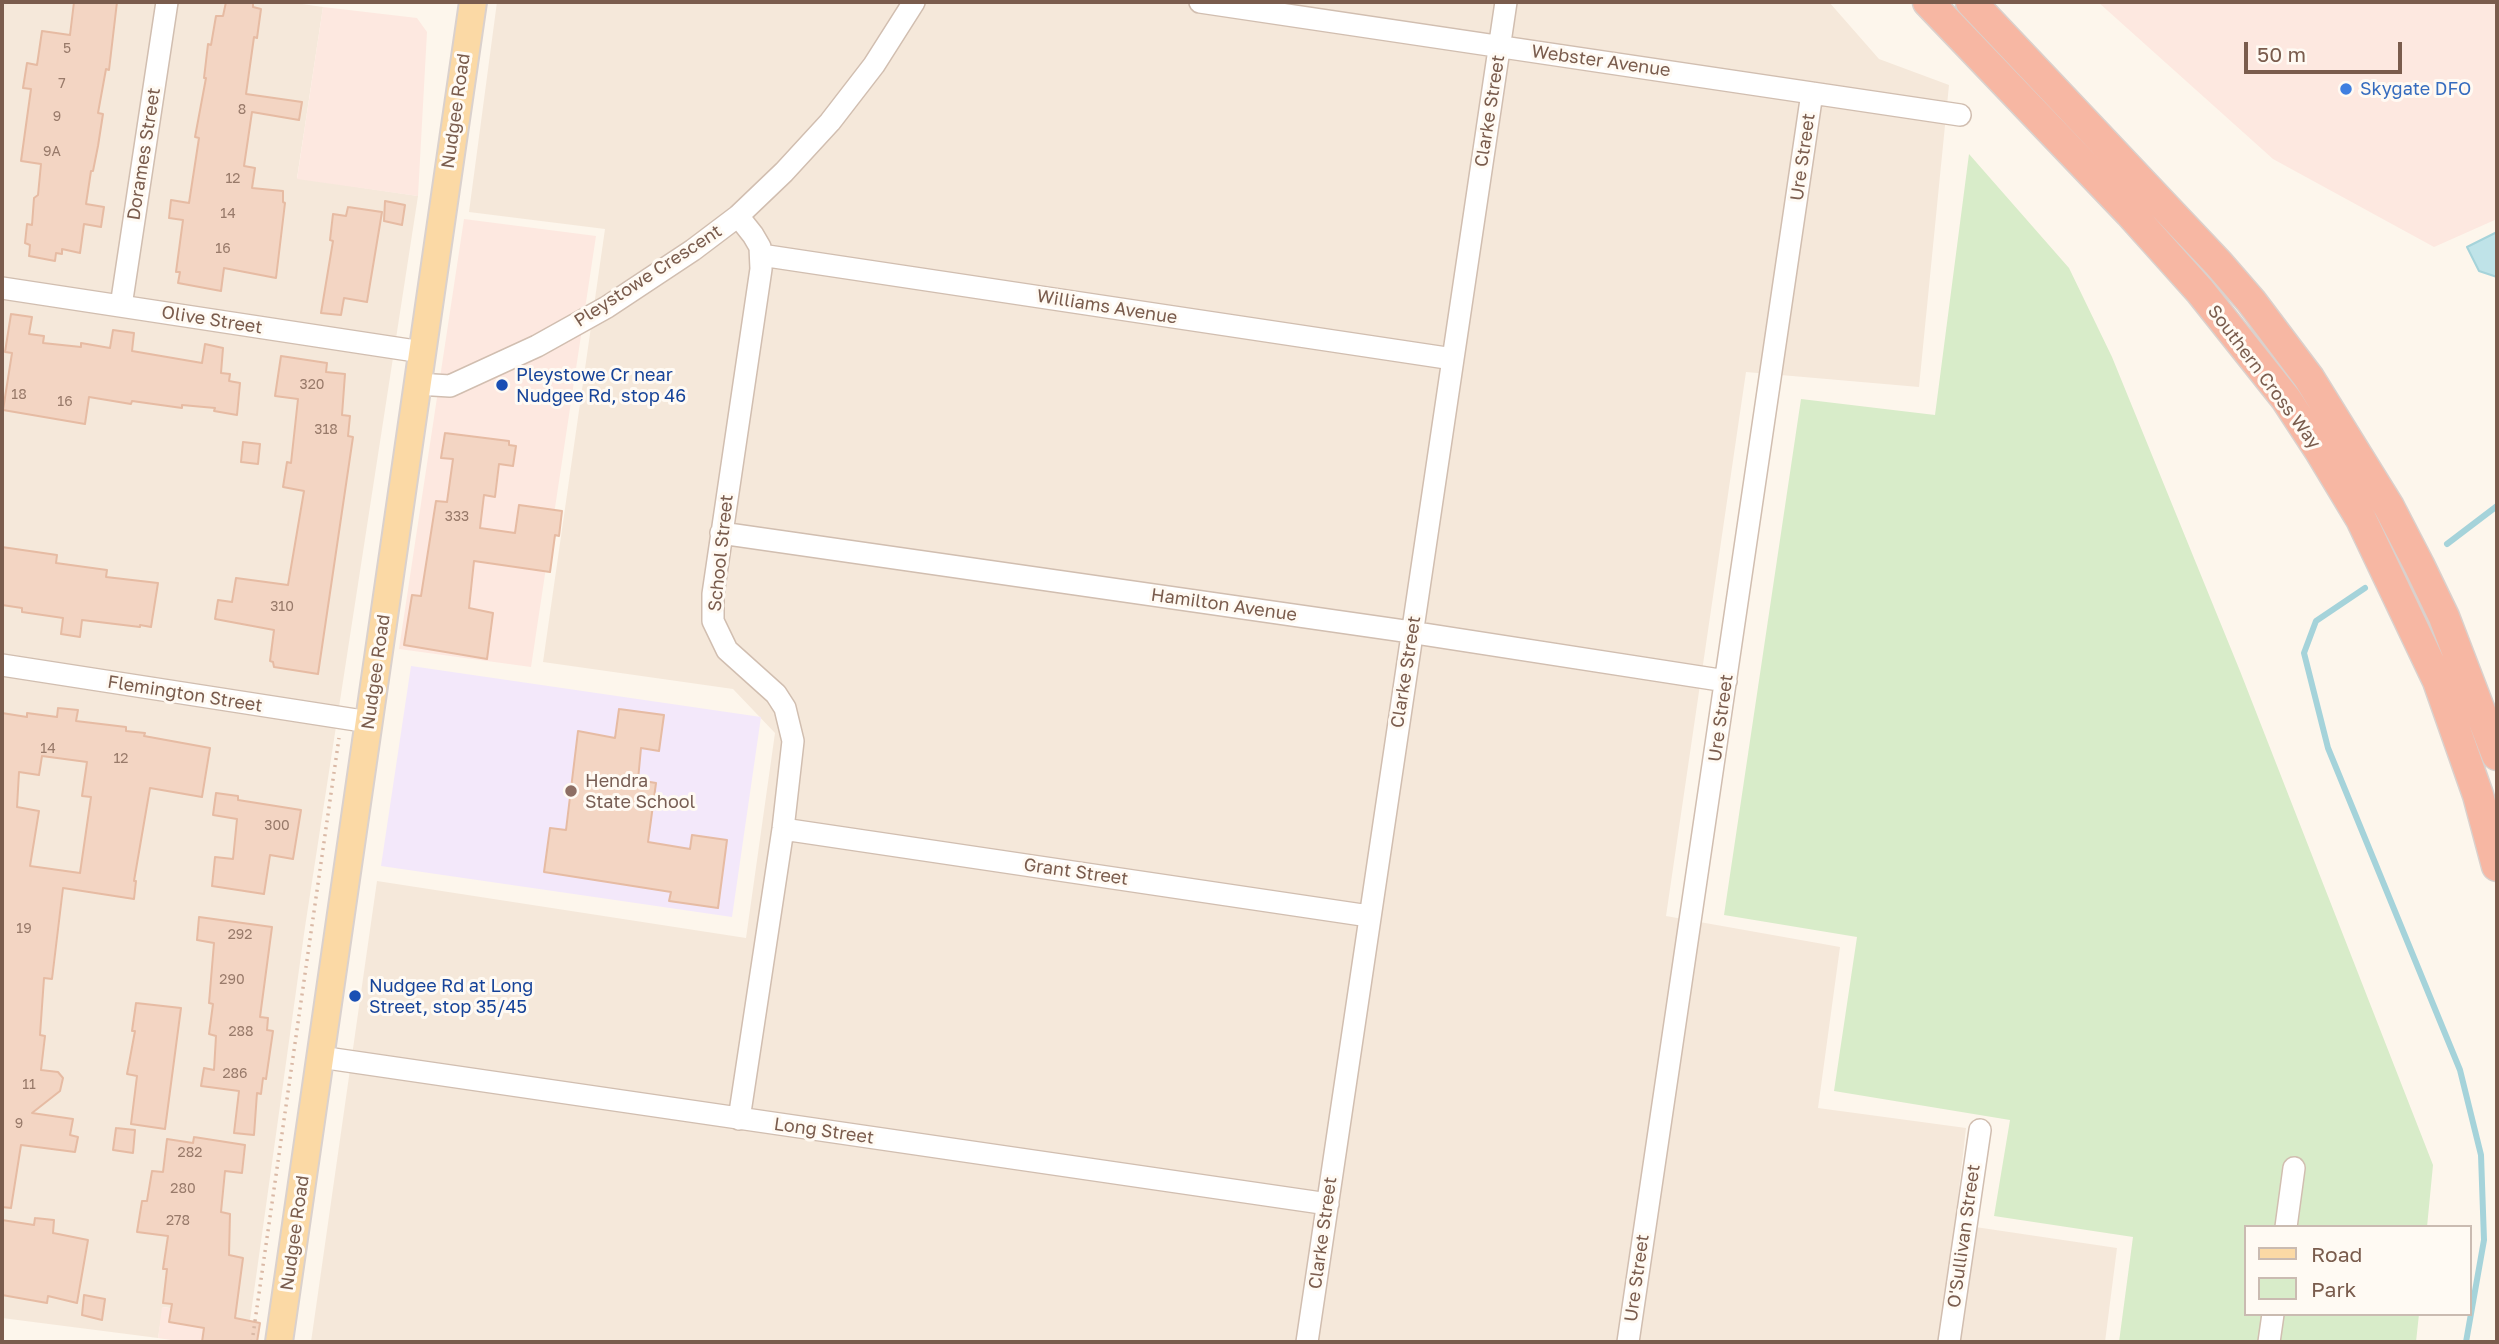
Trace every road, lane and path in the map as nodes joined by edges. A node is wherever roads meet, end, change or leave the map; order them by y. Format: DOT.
graph roads {
  1 [pos="167,2"];
  2 [pos="473,2"];
  3 [pos="914,2"];
  4 [pos="1200,2"];
  5 [pos="1506,2"];
  6 [pos="1928,2"];
  7 [pos="1971,2"];
  8 [pos="1500,46"];
  9 [pos="1812,93"];
  10 [pos="1960,115"];
  11 [pos="738,216"];
  12 [pos="761,255"];
  13 [pos="2,288"];
  14 [pos="121,306"];
  15 [pos="422,352"];
  16 [pos="1453,359"];
  17 [pos="417,384"];
  18 [pos="721,533"];
  19 [pos="1412,634"];
  20 [pos="2,665"];
  21 [pos="1726,681"];
  22 [pos="369,722"];
  23 [pos="340,738"];
  24 [pos="2497,755"];
  25 [pos="783,829"];
  26 [pos="2497,866"];
  27 [pos="1369,916"];
  28 [pos="320,1057"];
  29 [pos="739,1119"];
  30 [pos="1980,1130"];
  31 [pos="2294,1168"];
  32 [pos="1328,1204"];
  33 [pos="2286,1225"];
  34 [pos="2273,1316"];
  35 [pos="252,1342"];
  36 [pos="279,1342"];
  37 [pos="1307,1342"];
  38 [pos="1628,1342"];
  39 [pos="1949,1342"];
  40 [pos="2269,1342"];
  1 -- 14 [label="street, Dorames Street"];
  2 -- 15 [label="main road, Nudgee Road"];
  3 -- 11 [label="street, Pleystowe Crescent"];
  4 -- 8 [label="street, Webster Avenue"];
  5 -- 8 [label="street, Clarke Street"];
  6 -- 26 [label="highway, Southern Cross Way"];
  7 -- 24 [label="highway, Southern Cross Way"];
  8 -- 9 [label="street, Webster Avenue"];
  8 -- 16 [label="street, Clarke Street"];
  9 -- 10 [label="street, Webster Avenue"];
  9 -- 21 [label="street, Ure Street"];
  11 -- 12 [label="street"];
  11 -- 17 [label="street, Pleystowe Crescent"];
  12 -- 16 [label="street, Williams Avenue"];
  12 -- 18 [label="street, School Street"];
  13 -- 14 [label="street, Olive Street"];
  14 -- 15 [label="street, Olive Street"];
  15 -- 17 [label="main road, Nudgee Road"];
  16 -- 19 [label="street, Clarke Street"];
  17 -- 22 [label="main road, Nudgee Road"];
  18 -- 19 [label="street, Hamilton Avenue"];
  18 -- 25 [label="street, School Street"];
  19 -- 21 [label="street, Hamilton Avenue"];
  19 -- 27 [label="street, Clarke Street"];
  20 -- 22 [label="street, Flemington Street"];
  21 -- 38 [label="street, Ure Street"];
  22 -- 28 [label="main road, Nudgee Road"];
  23 -- 35 [label="path"];
  25 -- 27 [label="street, Grant Street"];
  25 -- 29 [label="street, School Street"];
  27 -- 32 [label="street, Clarke Street"];
  28 -- 29 [label="street, Long Street"];
  28 -- 36 [label="main road, Nudgee Road"];
  29 -- 32 [label="street, Long Street"];
  30 -- 39 [label="street, O'Sullivan Street"];
  31 -- 33 [label="street"];
  32 -- 37 [label="street, Clarke Street"];
  34 -- 40 [label="street"];
}
